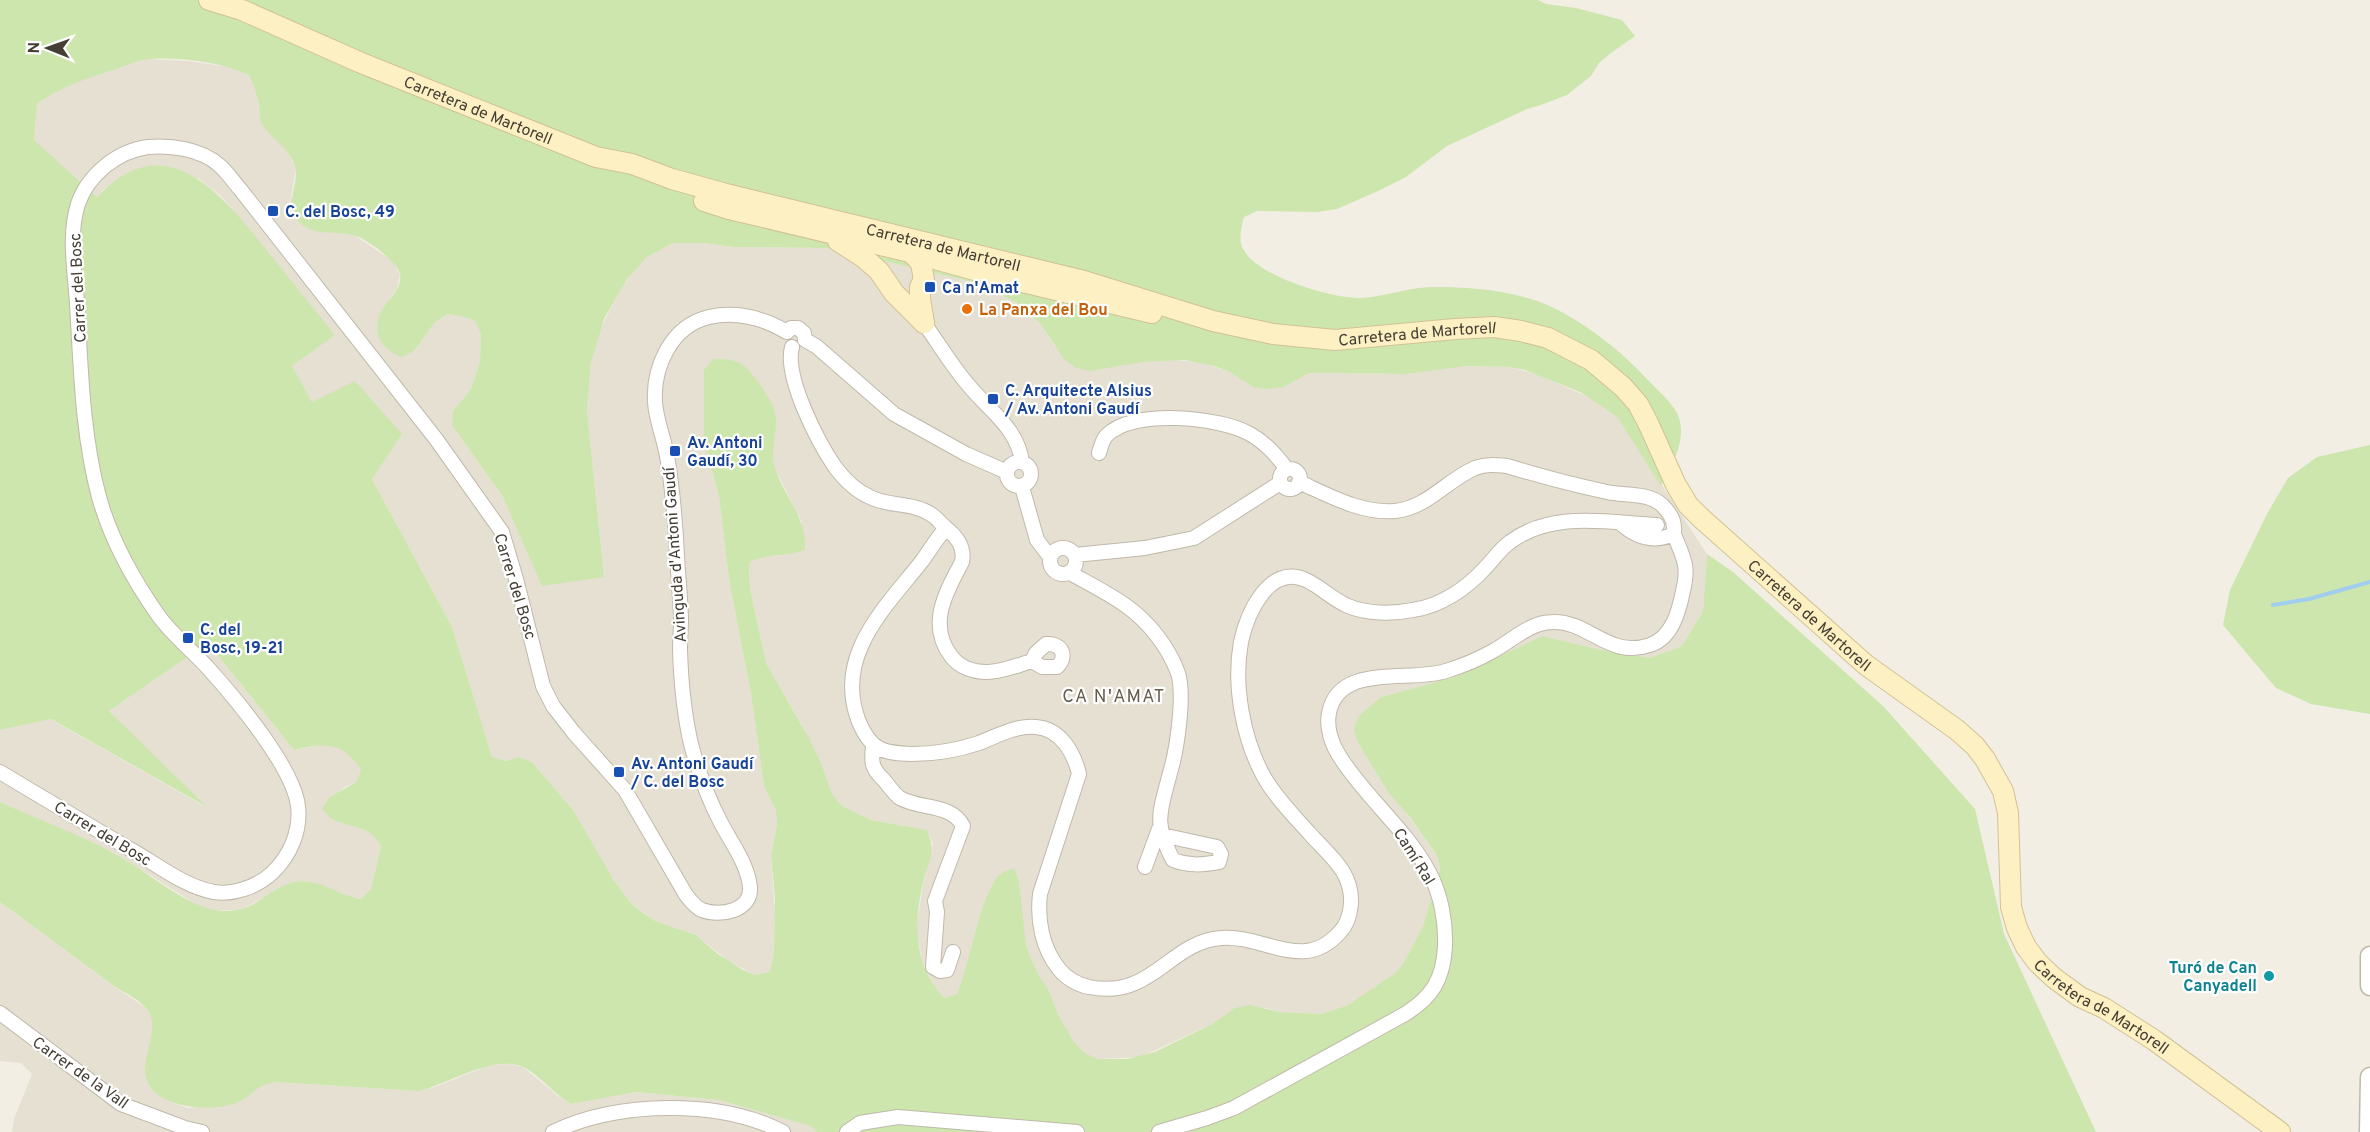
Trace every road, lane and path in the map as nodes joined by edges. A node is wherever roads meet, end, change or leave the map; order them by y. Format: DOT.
graph roads {
  1 [pos="209,0"];
  2 [pos="596,157"];
  3 [pos="873,229"];
  4 [pos="819,231"];
  5 [pos="952,249"];
  6 [pos="910,252"];
  7 [pos="989,274"];
  8 [pos="922,283"];
  9 [pos="890,287"];
  10 [pos="1214,321"];
  11 [pos="924,323"];
  12 [pos="798,344"];
  13 [pos="1100,453"];
  14 [pos="1022,462"];
  15 [pos="1287,469"];
  16 [pos="1007,472"];
  17 [pos="1299,482"];
  18 [pos="1280,483"];
  19 [pos="1022,487"];
  20 [pos="1625,495"];
  21 [pos="1619,522"];
  22 [pos="1657,525"];
  23 [pos="946,528"];
  24 [pos="1670,536"];
  25 [pos="1075,555"];
  26 [pos="1050,557"];
  27 [pos="1070,573"];
  28 [pos="1032,661"];
  29 [pos="873,747"];
  30 [pos="0,772"];
  31 [pos="1145,867"];
  32 [pos="750,887"];
  33 [pos="953,952"];
  34 [pos="2370,956"];
  35 [pos="2370,986"];
  36 [pos="2080,997"];
  37 [pos="0,1013"];
  38 [pos="2370,1077"];
  39 [pos="202,1132"];
  40 [pos="553,1132"];
  41 [pos="783,1132"];
  42 [pos="847,1132"];
  43 [pos="1077,1132"];
  44 [pos="1159,1132"];
  45 [pos="2258,1132"];
  46 [pos="2280,1132"];
  47 [pos="2369,1132"];
  1 -- 2 [label="main road, Carretera de Martorell"];
  2 -- 3 [label="main road, Carretera de Martorell"];
  2 -- 4 [label="main road"];
  3 -- 5 [label="main road, Carretera de Martorell"];
  3 -- 6 [label="main road"];
  4 -- 6 [label="main road"];
  4 -- 9 [label="main road"];
  5 -- 6 [label="main road"];
  5 -- 10 [label="main road, Carretera de Martorell"];
  6 -- 7 [label="main road"];
  6 -- 8 [label="main road"];
  6 -- 9 [label="main road"];
  7 -- 8 [label="main road"];
  7 -- 10 [label="main road"];
  8 -- 9 [label="main road"];
  8 -- 11 [label="main road"];
  9 -- 11 [label="main road"];
  10 -- 36 [label="main road, Carretera de Martorell"];
  11 -- 14 [label="street"];
  12 -- 16 [label="street"];
  12 -- 23 [label="street"];
  12 -- 32 [label="street, Avinguda d'Antoni Gaudí"];
  13 -- 15 [label="street"];
  14 -- 16 [label="street"];
  14 -- 19 [label="street"];
  15 -- 17 [label="street"];
  15 -- 18 [label="street"];
  16 -- 19 [label="street"];
  17 -- 18 [label="street"];
  17 -- 20 [label="street"];
  18 -- 25 [label="street"];
  19 -- 26 [label="street"];
  20 -- 22 [label="street"];
  20 -- 24 [label="street"];
  21 -- 22 [label="street"];
  21 -- 24 [label="street"];
  21 -- 29 [label="street"];
  22 -- 24 [label="street"];
  23 -- 28 [label="street"];
  23 -- 29 [label="street"];
  24 -- 44 [label="street, Camí Ral"];
  25 -- 26 [label="street"];
  25 -- 27 [label="street"];
  26 -- 27 [label="street"];
  27 -- 31 [label="street"];
  29 -- 33 [label="street"];
  30 -- 32 [label="street, Carrer del Bosc"];
  34 -- 35 [label="street"];
  36 -- 45 [label="main road"];
  36 -- 46 [label="main road, Carretera de Martorell"];
  37 -- 39 [label="street, Carrer de la Vall"];
  38 -- 47 [label="street"];
  40 -- 41 [label="street"];
  42 -- 43 [label="street"];
}
